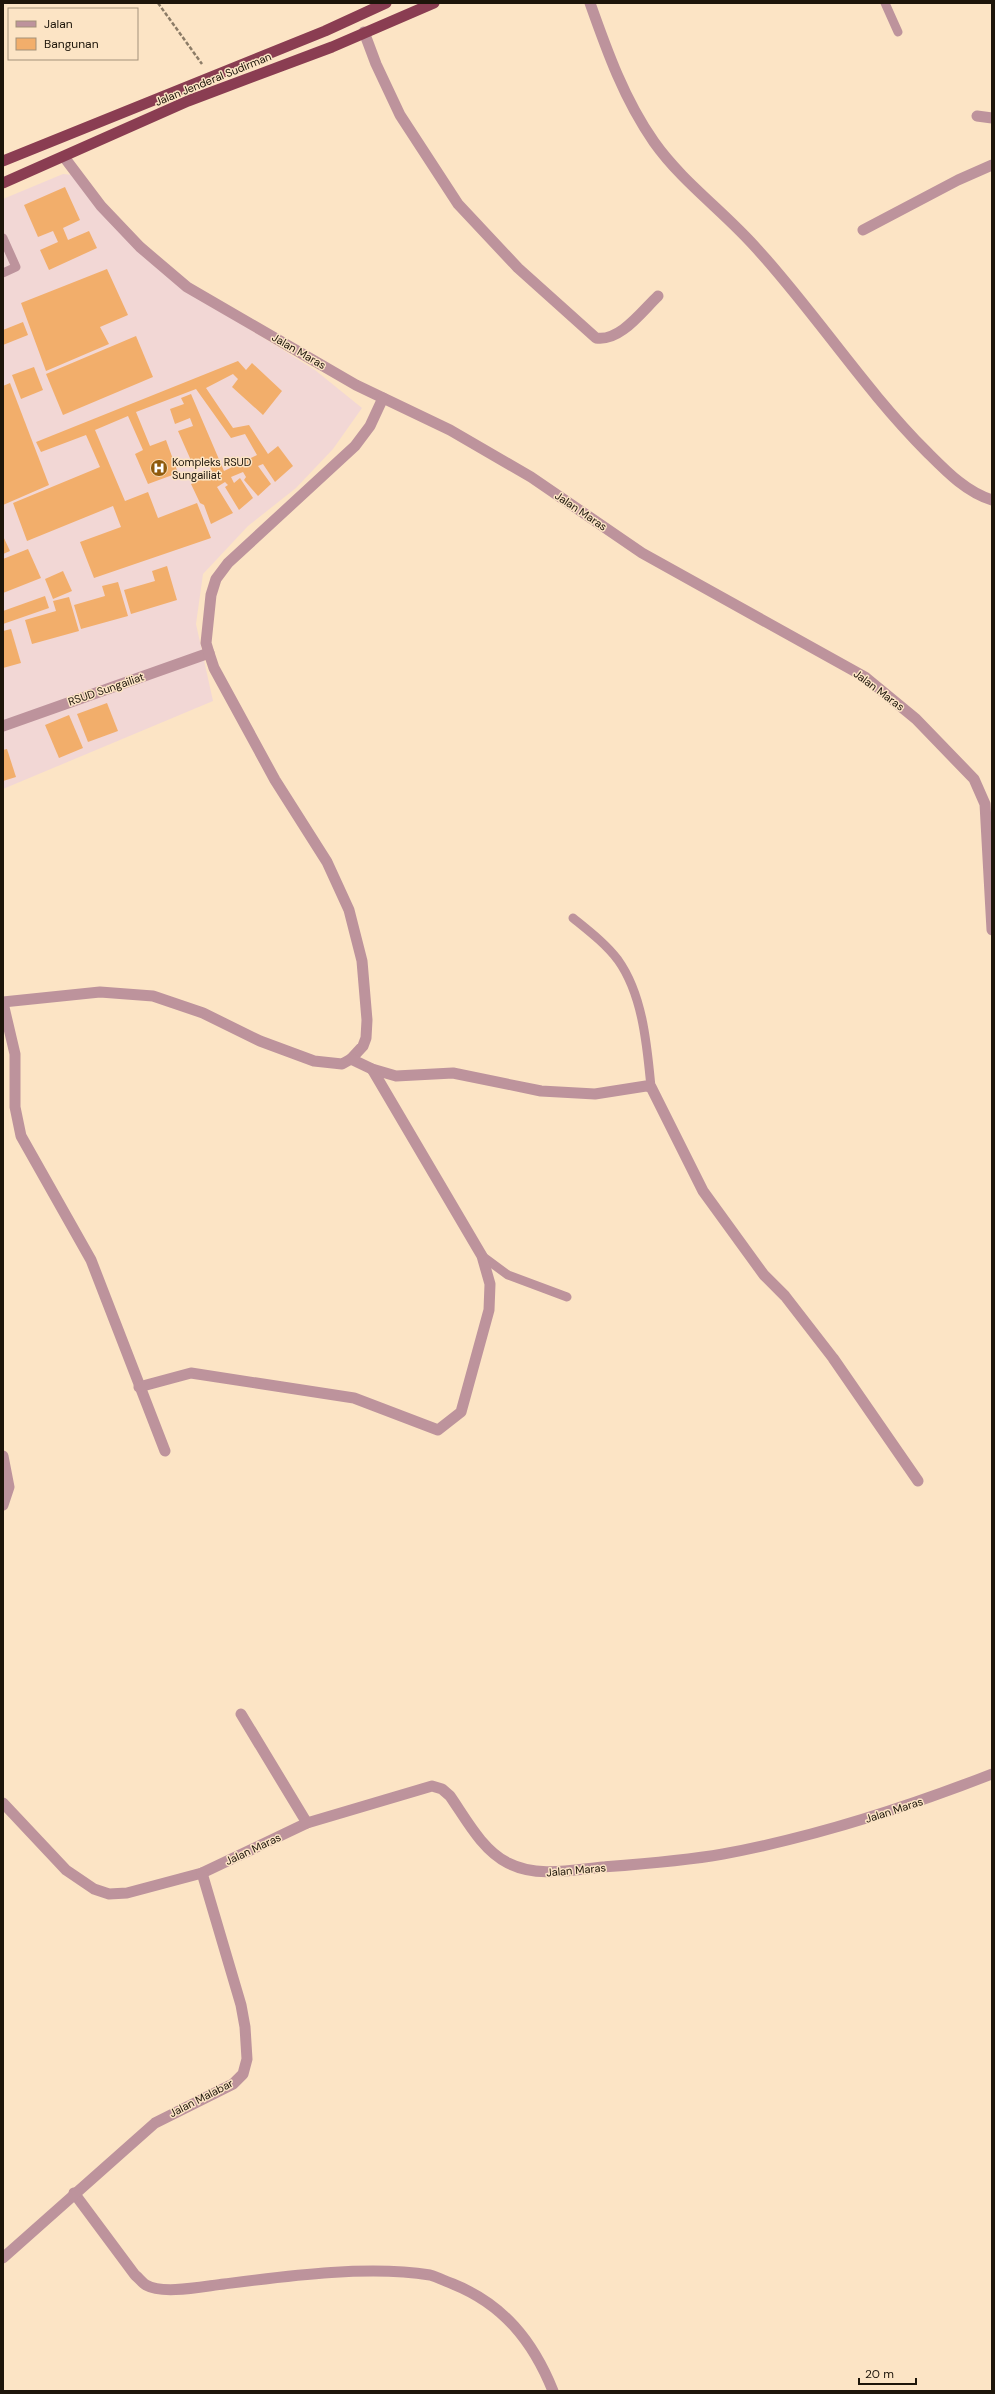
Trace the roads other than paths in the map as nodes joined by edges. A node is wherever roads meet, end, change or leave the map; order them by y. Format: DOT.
graph roads {
  1 [pos="434,3"];
  2 [pos="590,3"];
  3 [pos="885,3"];
  4 [pos="382,4"];
  5 [pos="364,32"];
  6 [pos="898,32"];
  7 [pos="977,116"];
  8 [pos="992,118"];
  9 [pos="64,157"];
  10 [pos="3,161"];
  11 [pos="992,165"];
  12 [pos="3,183"];
  13 [pos="863,230"];
  14 [pos="3,238"];
  15 [pos="3,273"];
  16 [pos="658,296"];
  17 [pos="383,398"];
  18 [pos="992,500"];
  19 [pos="209,654"];
  20 [pos="3,726"];
  21 [pos="573,918"];
  22 [pos="992,930"];
  23 [pos="3,1002"];
  24 [pos="351,1059"];
  25 [pos="372,1070"];
  26 [pos="651,1087"];
  27 [pos="482,1256"];
  28 [pos="567,1297"];
  29 [pos="139,1387"];
  30 [pos="166,1451"];
  31 [pos="3,1456"];
  32 [pos="918,1481"];
  33 [pos="3,1505"];
  34 [pos="241,1714"];
  35 [pos="992,1774"];
  36 [pos="3,1803"];
  37 [pos="307,1823"];
  38 [pos="202,1873"];
  39 [pos="74,2193"];
  40 [pos="3,2258"];
  41 [pos="552,2391"];
  1 -- 5 [label="highway, Jalan Jenderal Sudirman"];
  2 -- 18 [label="street"];
  3 -- 6 [label="lane"];
  4 -- 10 [label="highway, Jalan Jenderal Sudirman"];
  5 -- 9 [label="highway, Jalan Jenderal Sudirman"];
  5 -- 16 [label="street"];
  7 -- 8 [label="street"];
  9 -- 12 [label="highway, Jalan Jenderal Sudirman"];
  9 -- 17 [label="street, Jalan Maras"];
  11 -- 13 [label="street"];
  14 -- 15 [label="lane"];
  17 -- 19 [label="street"];
  17 -- 22 [label="street, Jalan Maras"];
  19 -- 20 [label="street, RSUD Sungailiat"];
  19 -- 24 [label="street"];
  21 -- 26 [label="lane"];
  23 -- 24 [label="street"];
  23 -- 29 [label="street"];
  24 -- 25 [label="street"];
  25 -- 26 [label="street"];
  25 -- 27 [label="street"];
  26 -- 32 [label="street"];
  27 -- 28 [label="lane"];
  27 -- 29 [label="street"];
  29 -- 30 [label="street"];
  31 -- 33 [label="street"];
  34 -- 37 [label="street"];
  35 -- 37 [label="street, Jalan Maras"];
  36 -- 38 [label="street, Jalan Maras"];
  37 -- 38 [label="street, Jalan Maras"];
  38 -- 39 [label="street, Jalan Malabar"];
  39 -- 40 [label="street, Jalan Malabar"];
  39 -- 41 [label="street"];
}
